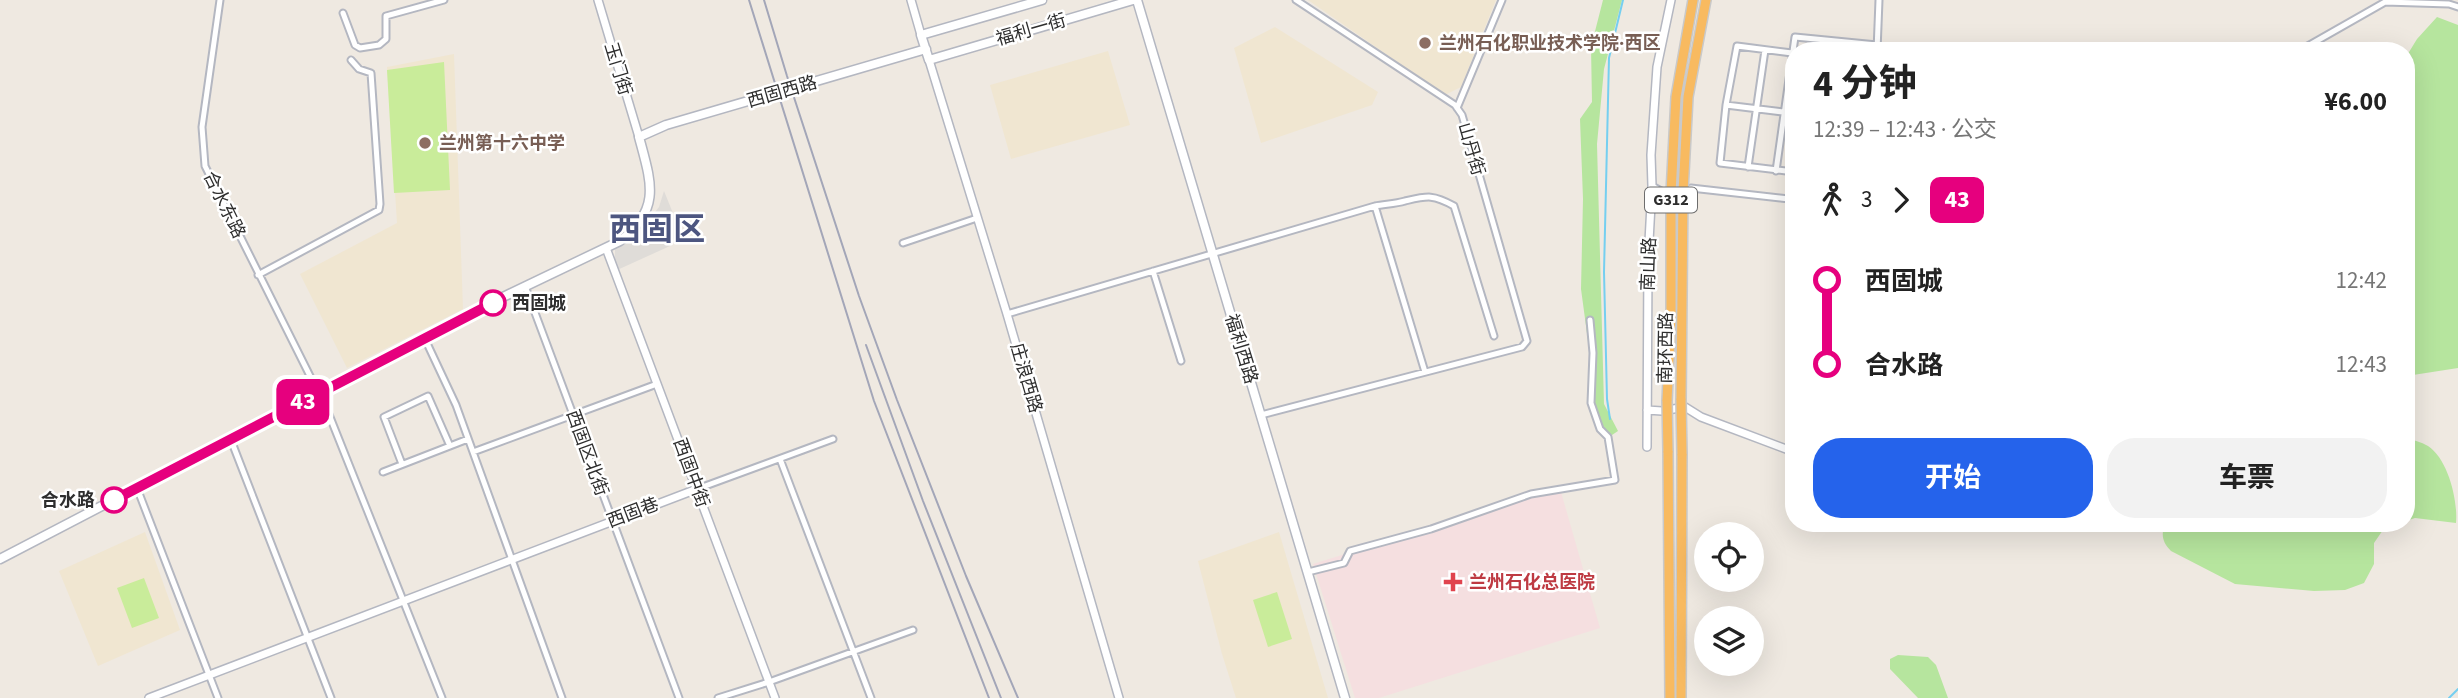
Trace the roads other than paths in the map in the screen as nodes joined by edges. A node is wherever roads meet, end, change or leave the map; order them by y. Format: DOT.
graph roads {
  1 [pos="220,0"];
  2 [pos="444,0"];
  3 [pos="598,0"];
  4 [pos="911,0"];
  5 [pos="1042,0"];
  6 [pos="1135,0"];
  7 [pos="1296,0"];
  8 [pos="1502,0"];
  9 [pos="1671,0"];
  10 [pos="1693,0"];
  11 [pos="1706,0"];
  12 [pos="1879,0"];
  13 [pos="2458,7"];
  14 [pos="343,13"];
  15 [pos="921,36"];
  16 [pos="1822,41"];
  17 [pos="1794,42"];
  18 [pos="1830,42"];
  19 [pos="1877,42"];
  20 [pos="2315,42"];
  21 [pos="926,49"];
  22 [pos="1765,50"];
  23 [pos="1785,52"];
  24 [pos="351,60"];
  25 [pos="929,60"];
  26 [pos="1785,101"];
  27 [pos="1726,105"];
  28 [pos="1457,108"];
  29 [pos="1757,108"];
  30 [pos="1783,112"];
  31 [pos="639,137"];
  32 [pos="1748,167"];
  33 [pos="1776,171"];
  34 [pos="1785,172"];
  35 [pos="1652,186"];
  36 [pos="1691,188"];
  37 [pos="1663,192"];
  38 [pos="1785,199"];
  39 [pos="1376,206"];
  40 [pos="977,218"];
  41 [pos="903,243"];
  42 [pos="606,248"];
  43 [pos="1213,254"];
  44 [pos="1153,271"];
  45 [pos="258,275"];
  46 [pos="525,286"];
  47 [pos="1007,314"];
  48 [pos="1590,320"];
  49 [pos="1494,336"];
  50 [pos="425,339"];
  51 [pos="1181,361"];
  52 [pos="1425,372"];
  53 [pos="657,384"];
  54 [pos="319,394"];
  55 [pos="1648,414"];
  56 [pos="573,415"];
  57 [pos="1261,415"];
  58 [pos="468,439"];
  59 [pos="833,439"];
  60 [pos="231,440"];
  61 [pos="450,446"];
  62 [pos="1647,447"];
  63 [pos="1785,449"];
  64 [pos="473,452"];
  65 [pos="780,459"];
  66 [pos="402,464"];
  67 [pos="383,472"];
  68 [pos="137,488"];
  69 [pos="697,489"];
  70 [pos="612,521"];
  71 [pos="0,559"];
  72 [pos="513,559"];
  73 [pos="1307,572"];
  74 [pos="404,601"];
  75 [pos="913,630"];
  76 [pos="307,638"];
  77 [pos="854,650"];
  78 [pos="209,676"];
  79 [pos="769,682"];
  80 [pos="149,698"];
  81 [pos="218,698"];
  82 [pos="331,698"];
  83 [pos="442,698"];
  84 [pos="562,698"];
  85 [pos="679,698"];
  86 [pos="718,698"];
  87 [pos="775,698"];
  88 [pos="871,698"];
  89 [pos="1119,698"];
  90 [pos="1345,698"];
  91 [pos="1670,698"];
  92 [pos="1681,698"];
  1 -- 45 [label="street, 合水东路"];
  2 -- 14 [label="street"];
  3 -- 31 [label="street, 玉门街"];
  4 -- 15 [label="street"];
  5 -- 15 [label="main road, 福利一街"];
  6 -- 25 [label="main road, 福利一街"];
  6 -- 43 [label="main road, 福利西路"];
  7 -- 28 [label="street, 山丹街"];
  8 -- 28 [label="street"];
  9 -- 35 [label="street, 南山路"];
  10 -- 91 [label="highway, 南环西路 / G312, bridge"];
  11 -- 92 [label="highway, 南环西路 / G312, bridge"];
  12 -- 19 [label="street"];
  13 -- 20 [label="street"];
  15 -- 21 [label="main road"];
  16 -- 17 [label="street"];
  16 -- 18 [label="street"];
  21 -- 25 [label="main road"];
  21 -- 31 [label="main road, 西固西路"];
  22 -- 23 [label="street"];
  22 -- 27 [label="street"];
  22 -- 29 [label="street"];
  24 -- 45 [label="street"];
  25 -- 40 [label="street, 庄浪西路"];
  26 -- 30 [label="street"];
  27 -- 29 [label="street"];
  27 -- 32 [label="street"];
  28 -- 52 [label="street, 山丹街"];
  29 -- 30 [label="street"];
  29 -- 32 [label="street"];
  30 -- 33 [label="street"];
  31 -- 42 [label="main road"];
  32 -- 33 [label="street"];
  33 -- 34 [label="street"];
  35 -- 37 [label="street"];
  35 -- 55 [label="street, 南山路"];
  36 -- 38 [label="street"];
  39 -- 43 [label="street"];
  39 -- 49 [label="street"];
  39 -- 52 [label="street"];
  40 -- 41 [label="street"];
  40 -- 47 [label="street, 庄浪西路"];
  42 -- 46 [label="main road"];
  42 -- 53 [label="street, 西固中街"];
  43 -- 44 [label="street"];
  43 -- 57 [label="main road, 福利西路"];
  44 -- 47 [label="street"];
  44 -- 51 [label="street"];
  45 -- 54 [label="street, 合水东路"];
  46 -- 50 [label="main road"];
  46 -- 56 [label="street, 西固区北街"];
  47 -- 89 [label="street, 庄浪西路"];
  48 -- 73 [label="street"];
  50 -- 54 [label="main road"];
  50 -- 58 [label="street"];
  52 -- 57 [label="street"];
  53 -- 56 [label="street"];
  53 -- 69 [label="street, 西固中街"];
  54 -- 60 [label="main road"];
  54 -- 74 [label="street, 合水东路"];
  55 -- 62 [label="street, 南山路"];
  55 -- 63 [label="street"];
  56 -- 64 [label="street"];
  56 -- 70 [label="street, 西固区北街"];
  57 -- 73 [label="main road, 福利西路"];
  58 -- 61 [label="street"];
  58 -- 64 [label="street"];
  59 -- 65 [label="street, 西固巷"];
  60 -- 68 [label="main road"];
  60 -- 76 [label="street"];
  61 -- 66 [label="street"];
  61 -- 66 [label="street"];
  64 -- 72 [label="street"];
  65 -- 69 [label="street, 西固巷"];
  65 -- 77 [label="street"];
  66 -- 67 [label="street"];
  68 -- 71 [label="main road"];
  68 -- 78 [label="street"];
  69 -- 70 [label="street, 西固巷"];
  69 -- 79 [label="street, 西固中街"];
  70 -- 72 [label="street, 西固巷"];
  70 -- 85 [label="street, 西固区北街"];
  72 -- 74 [label="street, 西固巷"];
  72 -- 84 [label="street"];
  73 -- 90 [label="main road, 福利西路"];
  74 -- 76 [label="street, 西固巷"];
  74 -- 83 [label="street"];
  75 -- 77 [label="street"];
  76 -- 78 [label="street, 西固巷"];
  76 -- 82 [label="street"];
  77 -- 79 [label="street"];
  77 -- 88 [label="street"];
  78 -- 80 [label="street, 西固巷"];
  78 -- 81 [label="street"];
  79 -- 86 [label="street"];
  79 -- 87 [label="street, 西固中街"];
}
